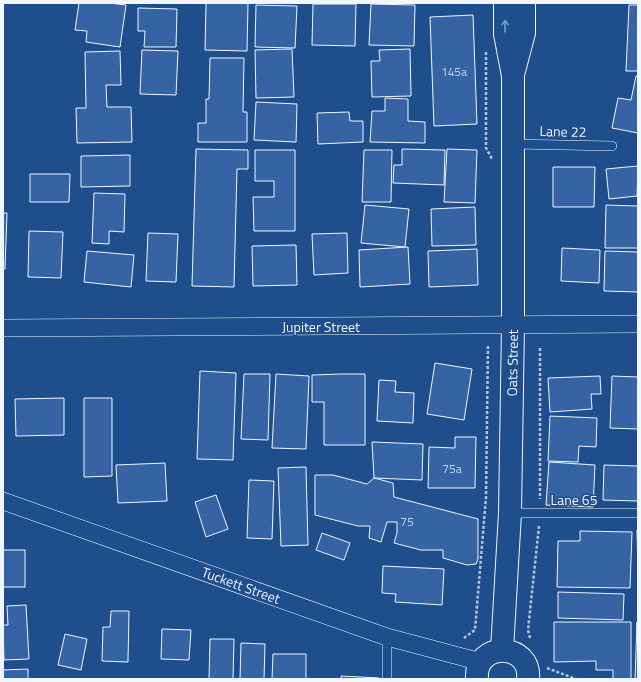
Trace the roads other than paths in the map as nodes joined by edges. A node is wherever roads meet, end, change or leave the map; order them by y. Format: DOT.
graph roads {
  1 [pos="505,3"];
  2 [pos="524,3"];
  3 [pos="513,76"];
  4 [pos="514,144"];
  5 [pos="612,146"];
  6 [pos="638,324"];
  7 [pos="513,325"];
  8 [pos="3,328"];
  9 [pos="3,501"];
  10 [pos="638,513"];
  11 [pos="510,514"];
  12 [pos="387,637"];
  13 [pos="502,650"];
  14 [pos="479,670"];
  15 [pos="535,673"];
  16 [pos="387,679"];
  3 -- 1 [label="main road, Oats Street, one-way"];
  2 -- 3 [label="main road, Oats Street"];
  3 -- 4 [label="main road, Oats Street"];
  4 -- 5 [label="lane, Lane 22"];
  4 -- 7 [label="main road, Oats Street"];
  6 -- 7 [label="street, Jupiter Street"];
  7 -- 8 [label="street, Jupiter Street"];
  7 -- 11 [label="main road, Oats Street"];
  9 -- 12 [label="street, Tuckett Street"];
  10 -- 11 [label="lane, Lane 65"];
  11 -- 13 [label="main road, Oats Street"];
  12 -- 14 [label="street, Tuckett Street"];
  12 -- 16 [label="lane"];
  13 -- 14 [label="main road"];
  13 -- 15 [label="main road"];
}
